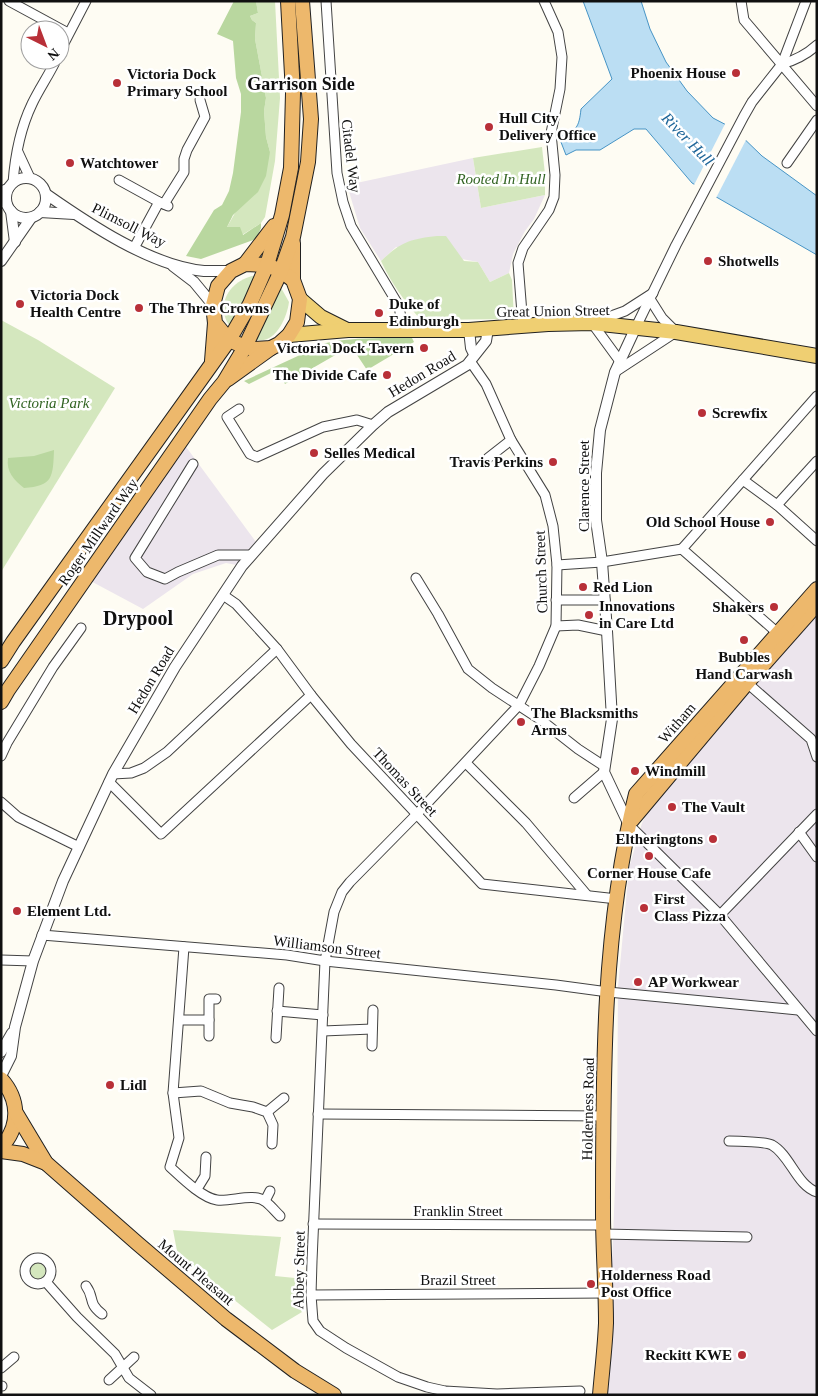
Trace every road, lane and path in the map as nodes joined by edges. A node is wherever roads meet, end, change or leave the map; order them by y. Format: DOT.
graph roads {
  1 [pos="9,1"];
  2 [pos="86,1"];
  3 [pos="288,1"];
  4 [pos="302,1"];
  5 [pos="326,1"];
  6 [pos="544,1"];
  7 [pos="741,1"];
  8 [pos="806,1"];
  9 [pos="44,20"];
  10 [pos="70,29"];
  11 [pos="817,45"];
  12 [pos="782,64"];
  13 [pos="52,70"];
  14 [pos="200,100"];
  15 [pos="817,106"];
  16 [pos="817,120"];
  17 [pos="17,149"];
  18 [pos="787,163"];
  19 [pos="30,178"];
  20 [pos="119,180"];
  21 [pos="8,187"];
  22 [pos="46,194"];
  23 [pos="164,204"];
  24 [pos="7,206"];
  25 [pos="75,214"];
  26 [pos="36,215"];
  27 [pos="282,215"];
  28 [pos="293,237"];
  29 [pos="15,242"];
  30 [pos="134,248"];
  31 [pos="1,261"];
  32 [pos="169,263"];
  33 [pos="245,264"];
  34 [pos="267,264"];
  35 [pos="231,270"];
  36 [pos="281,271"];
  37 [pos="293,280"];
  38 [pos="652,296"];
  39 [pos="300,299"];
  40 [pos="212,305"];
  41 [pos="215,323"];
  42 [pos="592,323"];
  43 [pos="523,326"];
  44 [pos="636,327"];
  45 [pos="488,329"];
  46 [pos="348,330"];
  47 [pos="401,330"];
  48 [pos="468,330"];
  49 [pos="676,332"];
  50 [pos="289,335"];
  51 [pos="229,340"];
  52 [pos="245,347"];
  53 [pos="271,348"];
  54 [pos="817,356"];
  55 [pos="472,358"];
  56 [pos="619,360"];
  57 [pos="212,362"];
  58 [pos="615,372"];
  59 [pos="224,382"];
  60 [pos="817,396"];
  61 [pos="239,409"];
  62 [pos="373,424"];
  63 [pos="511,440"];
  64 [pos="488,458"];
  65 [pos="817,461"];
  66 [pos="193,464"];
  67 [pos="743,480"];
  68 [pos="777,505"];
  69 [pos="817,541"];
  70 [pos="682,549"];
  71 [pos="251,555"];
  72 [pos="602,562"];
  73 [pos="557,565"];
  74 [pos="416,578"];
  75 [pos="817,589"];
  76 [pos="223,595"];
  77 [pos="556,600"];
  78 [pos="604,600"];
  79 [pos="817,604"];
  80 [pos="556,626"];
  81 [pos="81,628"];
  82 [pos="607,631"];
  83 [pos="781,636"];
  84 [pos="277,649"];
  85 [pos="1,660"];
  86 [pos="743,680"];
  87 [pos="311,695"];
  88 [pos="1,702"];
  89 [pos="519,706"];
  90 [pos="1,756"];
  91 [pos="817,757"];
  92 [pos="466,763"];
  93 [pos="604,769"];
  94 [pos="111,778"];
  95 [pos="610,787"];
  96 [pos="636,794"];
  97 [pos="574,798"];
  98 [pos="1,802"];
  99 [pos="417,814"];
  100 [pos="817,814"];
  101 [pos="629,825"];
  102 [pos="799,832"];
  103 [pos="79,847"];
  104 [pos="817,857"];
  105 [pos="586,894"];
  106 [pos="617,899"];
  107 [pos="720,914"];
  108 [pos="42,935"];
  109 [pos="184,947"];
  110 [pos="1,960"];
  111 [pos="325,961"];
  112 [pos="33,962"];
  113 [pos="279,988"];
  114 [pos="608,992"];
  115 [pos="216,999"];
  116 [pos="373,1010"];
  117 [pos="798,1010"];
  118 [pos="278,1011"];
  119 [pos="323,1015"];
  120 [pos="179,1020"];
  121 [pos="210,1020"];
  122 [pos="15,1027"];
  123 [pos="372,1029"];
  124 [pos="323,1031"];
  125 [pos="817,1031"];
  126 [pos="209,1036"];
  127 [pos="276,1038"];
  128 [pos="372,1046"];
  129 [pos="1,1052"];
  130 [pos="1,1077"];
  131 [pos="173,1093"];
  132 [pos="284,1098"];
  133 [pos="267,1112"];
  134 [pos="16,1113"];
  135 [pos="318,1114"];
  136 [pos="603,1116"];
  137 [pos="729,1141"];
  138 [pos="272,1144"];
  139 [pos="1,1147"];
  140 [pos="1,1152"];
  141 [pos="206,1157"];
  142 [pos="46,1163"];
  143 [pos="197,1189"];
  144 [pos="270,1191"];
  145 [pos="817,1192"];
  146 [pos="265,1201"];
  147 [pos="280,1216"];
  148 [pos="314,1224"];
  149 [pos="603,1229"];
  150 [pos="747,1238"];
  151 [pos="46,1282"];
  152 [pos="86,1286"];
  153 [pos="606,1293"];
  154 [pos="311,1295"];
  155 [pos="92,1306"];
  156 [pos="102,1314"];
  157 [pos="77,1317"];
  158 [pos="14,1357"];
  159 [pos="134,1358"];
  160 [pos="602,1366"];
  161 [pos="1,1368"];
  162 [pos="122,1368"];
  163 [pos="109,1380"];
  164 [pos="580,1391"];
  165 [pos="151,1395"];
  166 [pos="334,1395"];
  167 [pos="600,1395"];
  168 [pos="609,1395"];
  1 -- 9 [label="street"];
  2 -- 10 [label="street"];
  3 -- 27 [label="highway, Roger Millward Way"];
  4 -- 28 [label="highway, Roger Millward Way"];
  5 -- 47 [label="street, Citadel Way"];
  6 -- 43 [label="street"];
  7 -- 12 [label="street"];
  8 -- 12 [label="street"];
  11 -- 12 [label="street"];
  12 -- 15 [label="street"];
  12 -- 38 [label="street, Clarence Street"];
  13 -- 17 [label="street"];
  14 -- 23 [label="street"];
  16 -- 18 [label="street"];
  17 -- 19 [label="street"];
  17 -- 21 [label="street"];
  19 -- 21 [label="street"];
  19 -- 22 [label="street"];
  20 -- 23 [label="street"];
  21 -- 24 [label="street"];
  22 -- 25 [label="street, Plimsoll Way"];
  22 -- 26 [label="street"];
  23 -- 30 [label="street"];
  24 -- 26 [label="street"];
  24 -- 29 [label="street"];
  25 -- 26 [label="street, Plimsoll Way"];
  25 -- 30 [label="street, Plimsoll Way"];
  26 -- 29 [label="street"];
  27 -- 33 [label="highway, Roger Millward Way"];
  27 -- 34 [label="highway, Roger Millward Way"];
  28 -- 36 [label="highway, Roger Millward Way"];
  28 -- 37 [label="highway, Roger Millward Way"];
  29 -- 31 [label="street"];
  30 -- 32 [label="street, Plimsoll Way"];
  32 -- 35 [label="street, Plimsoll Way"];
  32 -- 40 [label="street, Plimsoll Way"];
  33 -- 34 [label="highway"];
  33 -- 35 [label="highway"];
  34 -- 36 [label="highway"];
  34 -- 51 [label="highway, Roger Millward Way"];
  35 -- 40 [label="highway"];
  36 -- 37 [label="highway"];
  36 -- 52 [label="highway, Roger Millward Way"];
  37 -- 39 [label="highway"];
  38 -- 42 [label="street"];
  38 -- 44 [label="street, Clarence Street"];
  38 -- 49 [label="street"];
  39 -- 46 [label="main road, Great Union Street"];
  39 -- 50 [label="highway"];
  40 -- 41 [label="highway"];
  41 -- 51 [label="highway"];
  41 -- 57 [label="highway"];
  42 -- 43 [label="main road, Great Union Street"];
  42 -- 44 [label="main road, Great Union Street"];
  42 -- 56 [label="street"];
  43 -- 45 [label="main road, Great Union Street"];
  44 -- 49 [label="main road, Great Union Street"];
  44 -- 56 [label="street, Clarence Street"];
  45 -- 48 [label="main road, Great Union Street"];
  45 -- 55 [label="street, Hedon Road"];
  46 -- 47 [label="main road, Great Union Street"];
  46 -- 50 [label="main road, Great Union Street"];
  47 -- 48 [label="main road, Great Union Street"];
  48 -- 55 [label="street, Hedon Road"];
  49 -- 54 [label="main road, Great Union Street"];
  49 -- 58 [label="street"];
  50 -- 53 [label="highway, Roger Millward Way"];
  51 -- 52 [label="highway"];
  51 -- 57 [label="highway, Roger Millward Way"];
  52 -- 53 [label="highway"];
  52 -- 59 [label="highway, Roger Millward Way"];
  53 -- 59 [label="highway, Roger Millward Way"];
  55 -- 62 [label="street, Hedon Road"];
  55 -- 63 [label="street, Church Street"];
  56 -- 58 [label="street, Clarence Street"];
  57 -- 85 [label="highway, Roger Millward Way"];
  58 -- 72 [label="street, Clarence Street"];
  59 -- 88 [label="highway, Roger Millward Way"];
  60 -- 67 [label="street"];
  61 -- 62 [label="street"];
  62 -- 71 [label="street, Hedon Road"];
  63 -- 64 [label="street"];
  63 -- 73 [label="street, Church Street"];
  65 -- 68 [label="street"];
  66 -- 71 [label="street"];
  67 -- 68 [label="street"];
  67 -- 70 [label="street"];
  68 -- 69 [label="street"];
  70 -- 72 [label="street"];
  70 -- 83 [label="street"];
  71 -- 76 [label="street, Hedon Road"];
  72 -- 73 [label="street"];
  72 -- 78 [label="street, Clarence Street"];
  73 -- 77 [label="street, Church Street"];
  74 -- 89 [label="street"];
  75 -- 83 [label="highway, Witham"];
  76 -- 84 [label="street, Thomas Street"];
  76 -- 94 [label="street, Hedon Road"];
  77 -- 78 [label="street"];
  77 -- 80 [label="street, Church Street"];
  78 -- 82 [label="street, Clarence Street"];
  79 -- 83 [label="highway, Witham"];
  80 -- 82 [label="street"];
  80 -- 89 [label="street, Church Street"];
  81 -- 90 [label="street"];
  82 -- 93 [label="street, Clarence Street"];
  83 -- 86 [label="highway, Witham"];
  84 -- 87 [label="street, Thomas Street"];
  84 -- 94 [label="street"];
  86 -- 91 [label="street"];
  86 -- 96 [label="highway, Witham"];
  86 -- 101 [label="highway, Witham"];
  87 -- 94 [label="street"];
  87 -- 99 [label="street, Thomas Street"];
  89 -- 92 [label="street, Church Street"];
  89 -- 93 [label="street"];
  92 -- 99 [label="street, Church Street"];
  92 -- 105 [label="street"];
  93 -- 95 [label="street"];
  93 -- 97 [label="street"];
  94 -- 103 [label="street, Hedon Road"];
  95 -- 96 [label="street"];
  95 -- 101 [label="street"];
  96 -- 101 [label="highway, Witham"];
  98 -- 103 [label="street"];
  99 -- 105 [label="street, Thomas Street"];
  99 -- 111 [label="street, Abbey Street"];
  100 -- 102 [label="street"];
  101 -- 106 [label="highway, Holderness Road"];
  101 -- 107 [label="street"];
  102 -- 104 [label="street"];
  102 -- 107 [label="street"];
  103 -- 108 [label="street, Hedon Road"];
  105 -- 106 [label="street, Thomas Street"];
  106 -- 114 [label="highway, Holderness Road"];
  107 -- 117 [label="street"];
  108 -- 109 [label="street, Williamson Street"];
  108 -- 112 [label="street, Hedon Road"];
  109 -- 111 [label="street, Williamson Street"];
  109 -- 120 [label="street"];
  110 -- 112 [label="street"];
  111 -- 114 [label="street, Williamson Street"];
  111 -- 119 [label="street, Abbey Street"];
  112 -- 122 [label="street, Hedon Road"];
  113 -- 118 [label="street"];
  114 -- 117 [label="street, Williamson Street"];
  114 -- 136 [label="highway, Holderness Road"];
  115 -- 121 [label="street"];
  116 -- 123 [label="street"];
  117 -- 125 [label="street"];
  118 -- 119 [label="street"];
  118 -- 127 [label="street"];
  119 -- 124 [label="street, Abbey Street"];
  120 -- 121 [label="street"];
  120 -- 131 [label="street"];
  121 -- 126 [label="street"];
  122 -- 129 [label="street, Hedon Road"];
  122 -- 130 [label="street, Hedon Road"];
  123 -- 124 [label="street"];
  123 -- 128 [label="street"];
  124 -- 135 [label="street, Abbey Street"];
  130 -- 134 [label="highway"];
  131 -- 133 [label="street"];
  131 -- 143 [label="street"];
  132 -- 133 [label="street"];
  133 -- 138 [label="street"];
  134 -- 139 [label="highway"];
  134 -- 142 [label="highway"];
  135 -- 136 [label="street"];
  135 -- 148 [label="street, Abbey Street"];
  136 -- 149 [label="highway, Holderness Road"];
  137 -- 145 [label="street"];
  140 -- 142 [label="highway"];
  141 -- 143 [label="street"];
  142 -- 166 [label="highway, Mount Pleasant"];
  143 -- 146 [label="street"];
  144 -- 146 [label="street"];
  146 -- 147 [label="street"];
  148 -- 149 [label="street, Franklin Street"];
  148 -- 154 [label="street, Abbey Street"];
  149 -- 150 [label="street, Franklin Street"];
  149 -- 153 [label="highway, Holderness Road"];
  151 -- 157 [label="street"];
  152 -- 155 [label="street"];
  153 -- 154 [label="street, Brazil Street"];
  153 -- 160 [label="highway, Holderness Road"];
  154 -- 164 [label="street, Abbey Street"];
  155 -- 156 [label="street"];
  155 -- 157 [label="street"];
  157 -- 162 [label="street"];
  158 -- 161 [label="street"];
  159 -- 162 [label="street"];
  160 -- 167 [label="highway, Holderness Road"];
  160 -- 168 [label="highway"];
  162 -- 163 [label="street"];
  162 -- 165 [label="street"];
}
